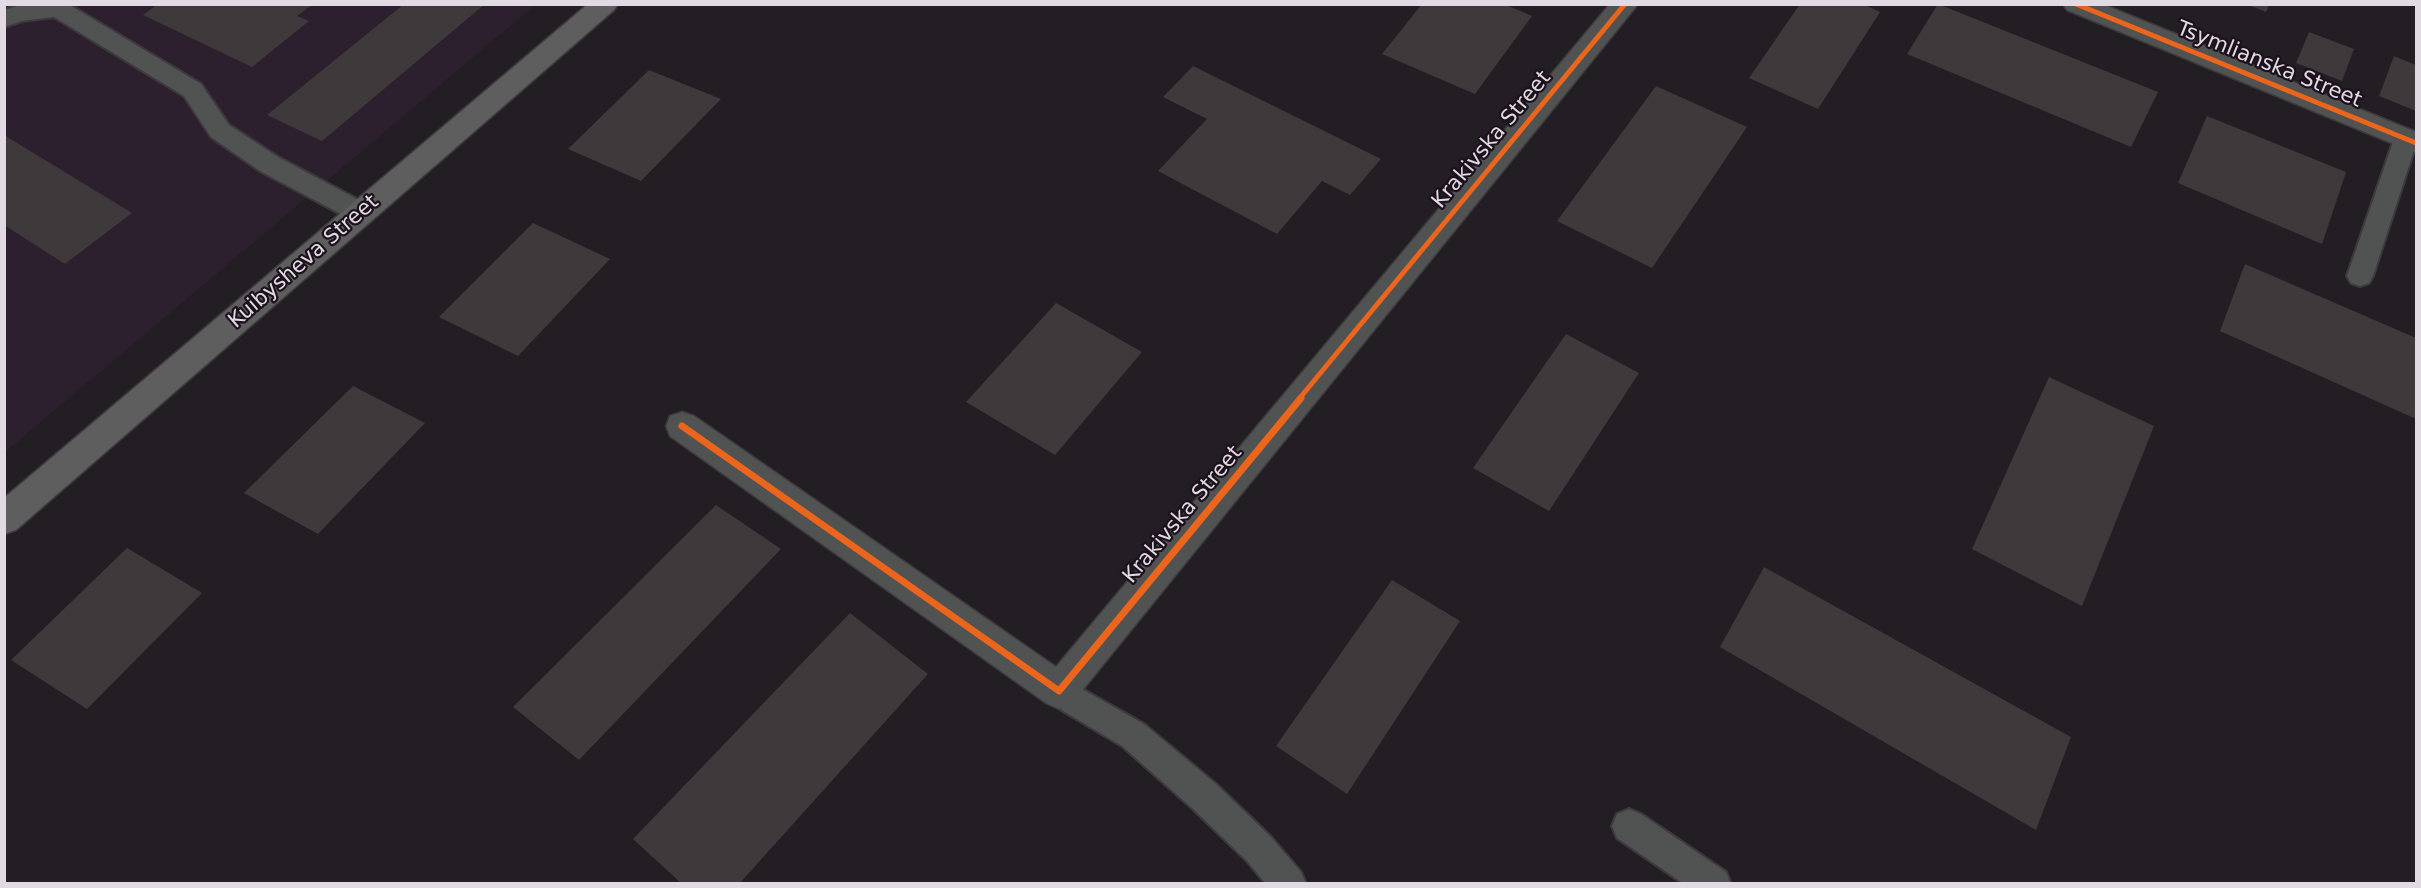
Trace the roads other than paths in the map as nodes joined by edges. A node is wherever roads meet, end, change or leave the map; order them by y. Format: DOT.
graph roads {
  1 [pos="605,4"];
  2 [pos="1625,4"];
  3 [pos="2076,4"];
  4 [pos="60,7"];
  5 [pos="4,19"];
  6 [pos="2411,141"];
  7 [pos="361,213"];
  8 [pos="2360,276"];
  9 [pos="682,426"];
  10 [pos="4,519"];
  11 [pos="1059,690"];
  12 [pos="1629,826"];
  13 [pos="1289,884"];
  14 [pos="1714,884"];
  1 -- 7 [label="main road, Kuibysheva Street"];
  2 -- 11 [label="street, Krakivska Street"];
  3 -- 6 [label="street, Tsymlianska Street"];
  4 -- 5 [label="lane"];
  4 -- 7 [label="lane"];
  6 -- 8 [label="lane"];
  7 -- 10 [label="main road, Kuibysheva Street"];
  9 -- 11 [label="street"];
  11 -- 13 [label="lane"];
  12 -- 14 [label="lane"];
}
